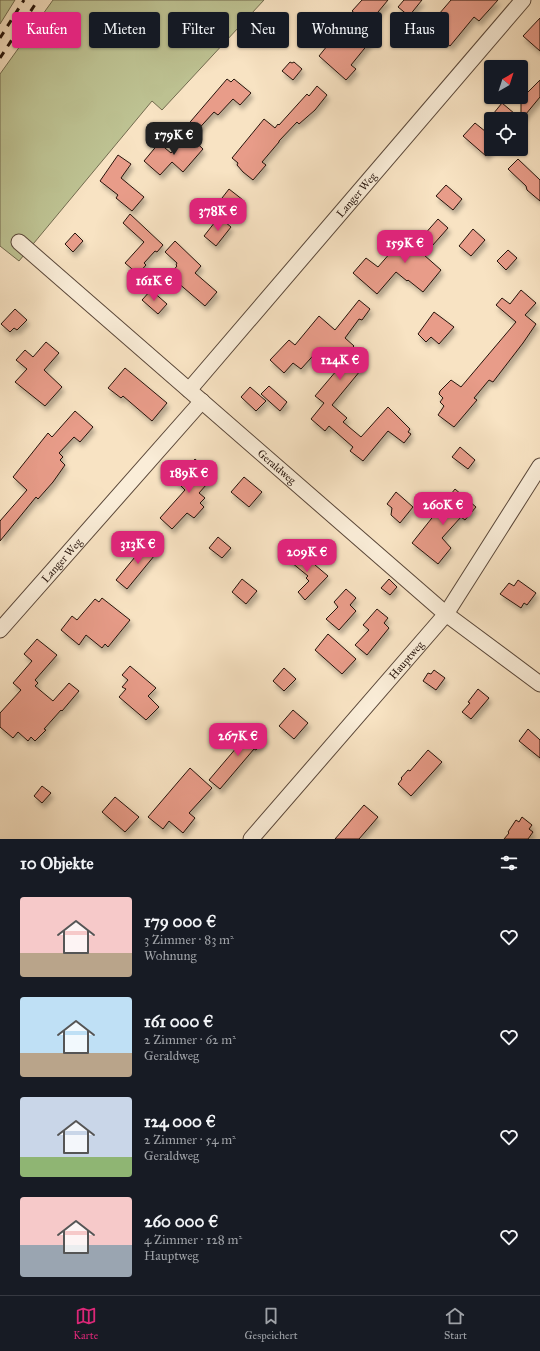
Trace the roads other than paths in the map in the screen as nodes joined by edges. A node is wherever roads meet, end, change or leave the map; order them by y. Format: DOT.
graph roads {
  1 [pos="523,0"];
  2 [pos="19,242"];
  3 [pos="189,390"];
  4 [pos="202,401"];
  5 [pos="540,466"];
  6 [pos="446,614"];
  7 [pos="0,630"];
  8 [pos="540,684"];
  9 [pos="251,839"];
  1 -- 3 [label="street, Langer Weg"];
  2 -- 3 [label="street, Geraldweg"];
  3 -- 4 [label="street, Geraldweg"];
  4 -- 6 [label="street, Geraldweg"];
  4 -- 7 [label="street, Langer Weg"];
  5 -- 6 [label="street, Hauptweg"];
  6 -- 8 [label="street, Geraldweg"];
  6 -- 9 [label="street, Hauptweg"];
}
